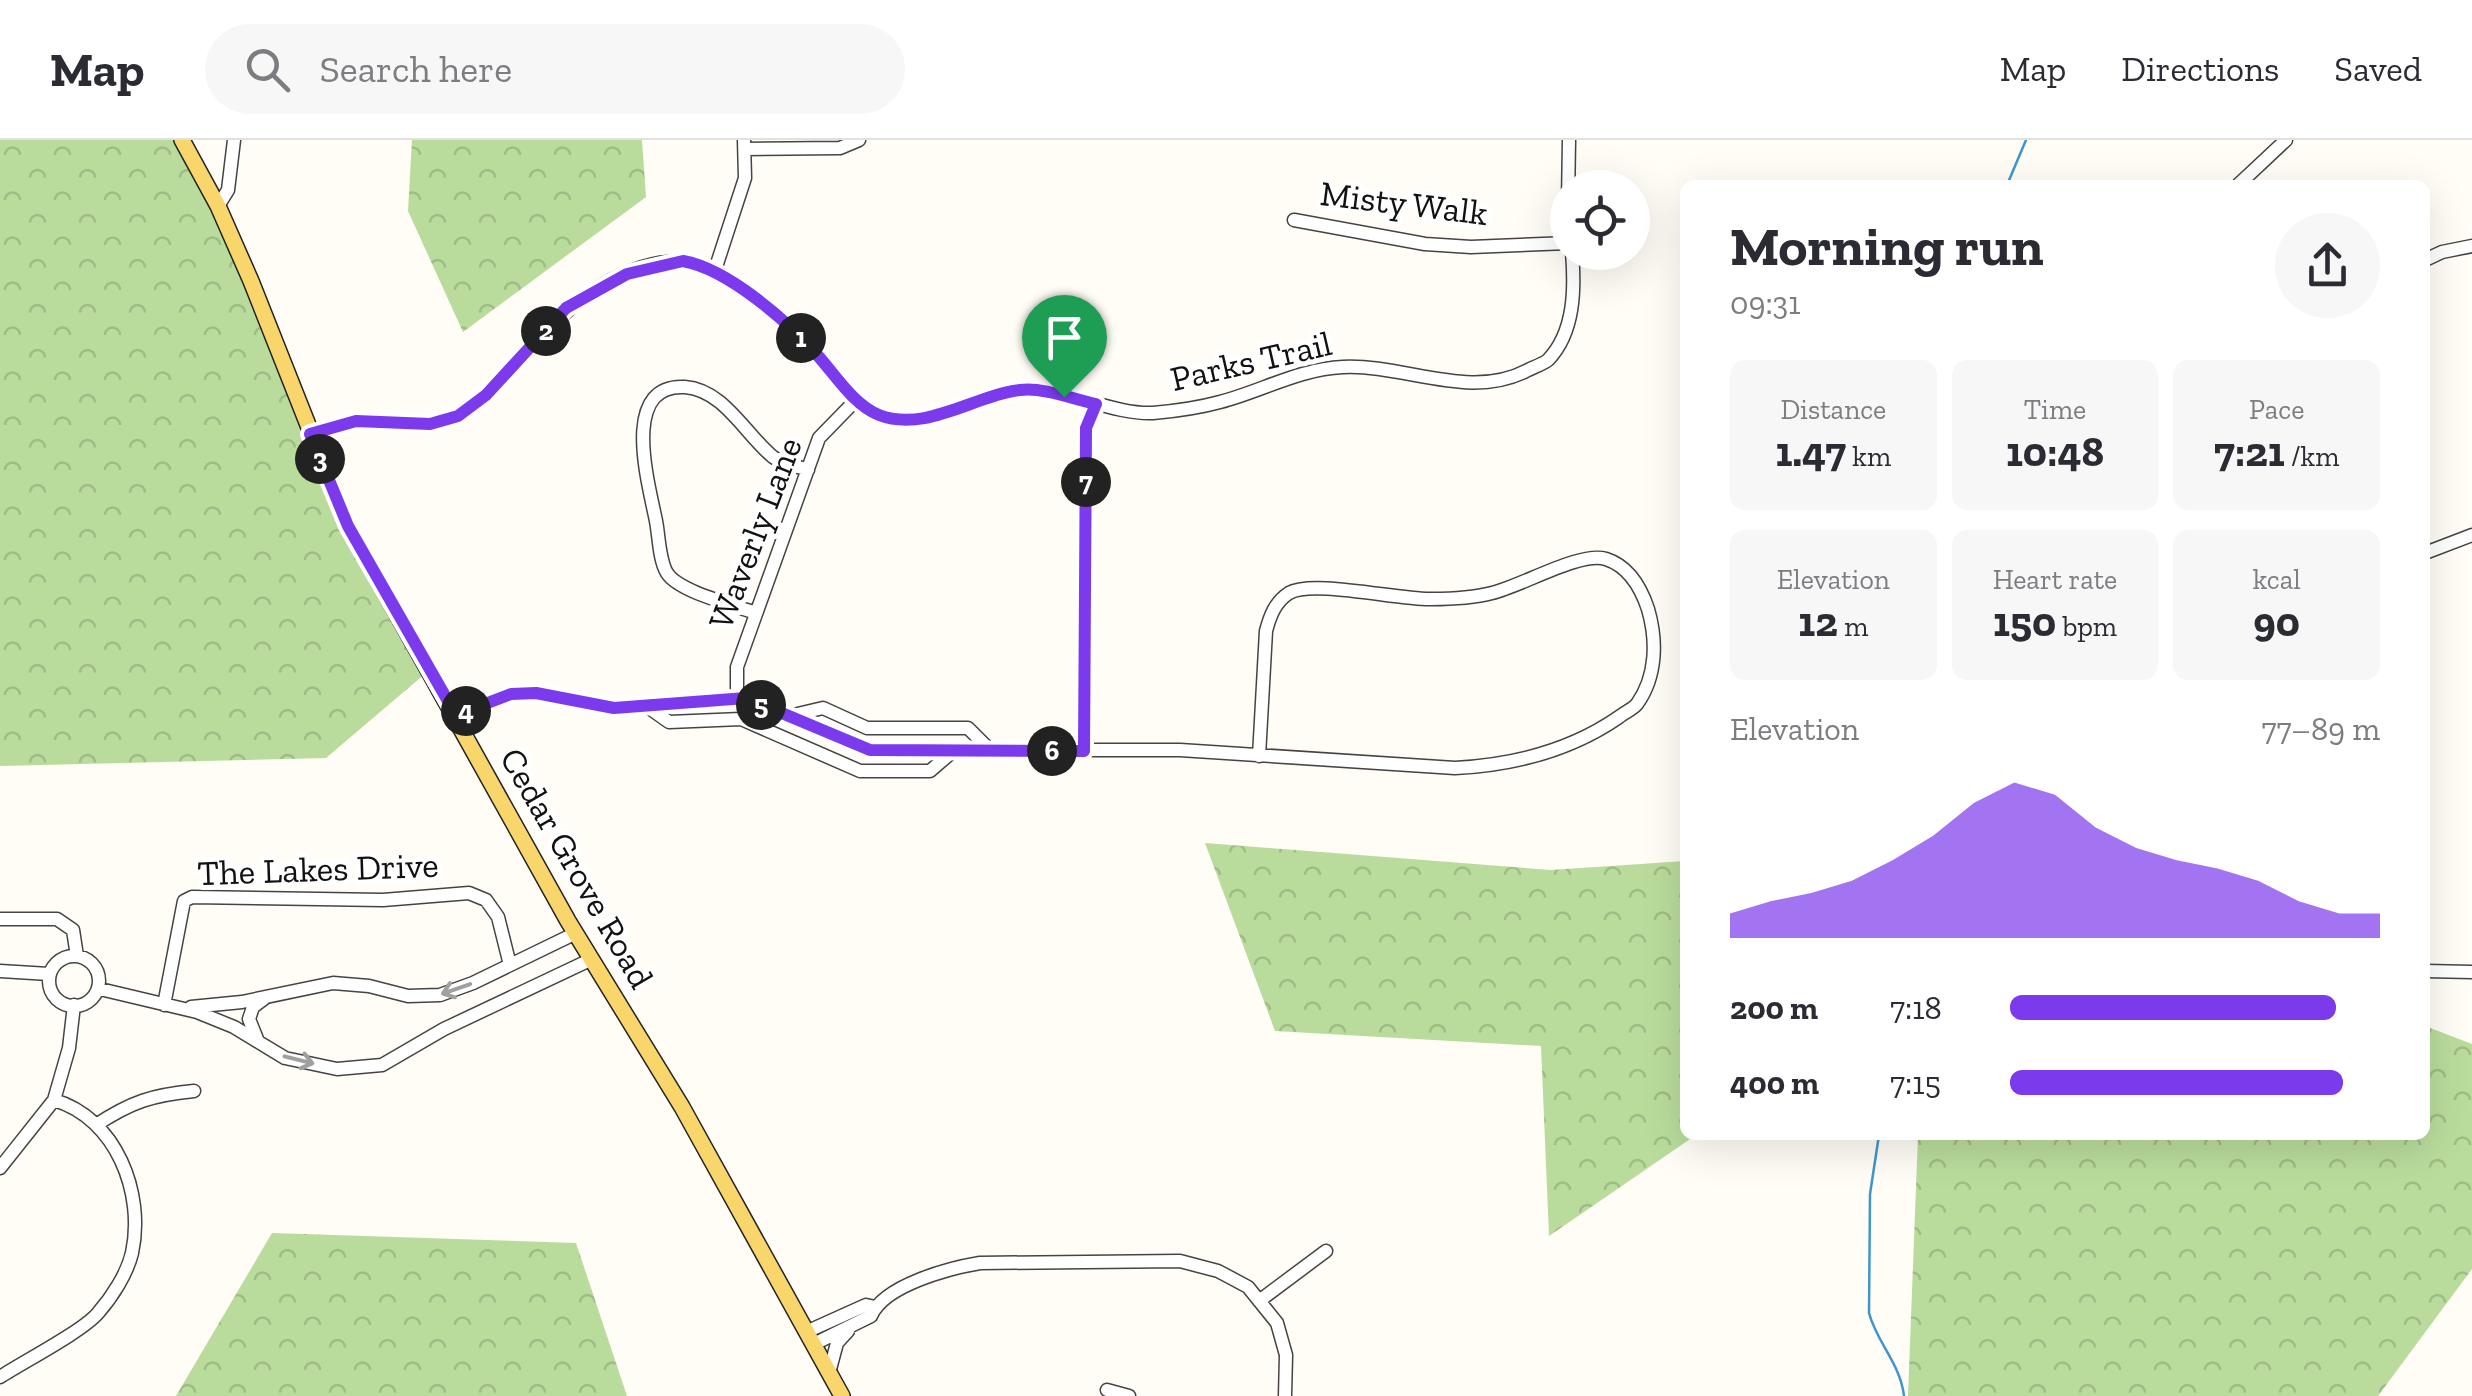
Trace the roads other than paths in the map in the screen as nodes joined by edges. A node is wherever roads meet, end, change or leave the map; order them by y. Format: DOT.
graph roads {
  1 [pos="182,140"];
  2 [pos="234,140"];
  3 [pos="859,140"];
  4 [pos="1569,140"];
  5 [pos="2286,140"];
  6 [pos="744,144"];
  7 [pos="1569,170"];
  8 [pos="2243,180"];
  9 [pos="218,206"];
  10 [pos="1294,220"];
  11 [pos="1550,243"];
  12 [pos="2472,246"];
  13 [pos="2430,258"];
  14 [pos="1573,270"];
  15 [pos="714,273"];
  16 [pos="856,400"];
  17 [pos="1096,404"];
  18 [pos="310,434"];
  19 [pos="808,470"];
  20 [pos="2472,534"];
  21 [pos="2430,551"];
  22 [pos="756,613"];
  23 [pos="736,699"];
  24 [pos="645,705"];
  25 [pos="456,715"];
  26 [pos="787,717"];
  27 [pos="991,751"];
  28 [pos="1084,751"];
  29 [pos="952,752"];
  30 [pos="1260,756"];
  31 [pos="0,919"];
  32 [pos="576,933"];
  33 [pos="77,956"];
  34 [pos="592,959"];
  35 [pos="510,965"];
  36 [pos="0,971"];
  37 [pos="2430,972"];
  38 [pos="2472,972"];
  39 [pos="48,974"];
  40 [pos="100,989"];
  41 [pos="267,996"];
  42 [pos="74,1005"];
  43 [pos="171,1006"];
  44 [pos="260,1042"];
  45 [pos="194,1091"];
  46 [pos="54,1100"];
  47 [pos="96,1125"];
  48 [pos="0,1168"];
  49 [pos="1326,1250"];
  50 [pos="1259,1301"];
  51 [pos="791,1304"];
  52 [pos="849,1320"];
  53 [pos="810,1338"];
  54 [pos="830,1373"];
  55 [pos="0,1378"];
  56 [pos="1108,1390"];
  57 [pos="842,1396"];
  58 [pos="1129,1396"];
  59 [pos="1285,1396"];
  1 -- 9 [label="main road, Cedar Grove Road"];
  2 -- 9 [label="street"];
  3 -- 6 [label="street"];
  4 -- 7 [label="street"];
  5 -- 8 [label="street"];
  6 -- 15 [label="street"];
  9 -- 18 [label="main road, Cedar Grove Road"];
  10 -- 11 [label="street, Misty Walk"];
  12 -- 13 [label="street"];
  14 -- 17 [label="street, Parks Trail"];
  15 -- 16 [label="street, Parks Trail"];
  15 -- 18 [label="street, Parks Trail"];
  16 -- 17 [label="street, Parks Trail"];
  16 -- 19 [label="street, Waverly Lane"];
  17 -- 28 [label="street"];
  18 -- 25 [label="main road, Cedar Grove Road"];
  19 -- 22 [label="street, Waverly Lane"];
  19 -- 22 [label="street"];
  20 -- 21 [label="street"];
  22 -- 23 [label="street, Waverly Lane"];
  23 -- 24 [label="street"];
  23 -- 26 [label="street"];
  24 -- 25 [label="street"];
  24 -- 29 [label="street"];
  25 -- 32 [label="main road, Cedar Grove Road"];
  26 -- 27 [label="street"];
  26 -- 29 [label="street"];
  27 -- 28 [label="street"];
  27 -- 29 [label="street"];
  28 -- 30 [label="street"];
  30 -- 30 [label="street"];
  31 -- 33 [label="street"];
  32 -- 34 [label="main road, Cedar Grove Road"];
  32 -- 35 [label="street"];
  33 -- 39 [label="street"];
  33 -- 40 [label="street"];
  44 -- 34 [label="street, one-way"];
  34 -- 51 [label="main road, Cedar Grove Road"];
  35 -- 41 [label="street, one-way"];
  35 -- 43 [label="street, The Lakes Drive"];
  36 -- 39 [label="street"];
  37 -- 38 [label="street"];
  39 -- 42 [label="street"];
  40 -- 42 [label="street"];
  40 -- 43 [label="street"];
  41 -- 43 [label="street"];
  41 -- 44 [label="street"];
  42 -- 46 [label="street"];
  43 -- 44 [label="street"];
  45 -- 47 [label="street"];
  46 -- 47 [label="street"];
  46 -- 48 [label="street"];
  47 -- 55 [label="street"];
  49 -- 50 [label="street"];
  50 -- 52 [label="street"];
  50 -- 59 [label="street"];
  51 -- 52 [label="street"];
  51 -- 53 [label="main road, Cedar Grove Road"];
  52 -- 53 [label="street"];
  52 -- 54 [label="street"];
  53 -- 54 [label="main road, Cedar Grove Road"];
  54 -- 57 [label="main road, Cedar Grove Road"];
  56 -- 58 [label="street"];
}
